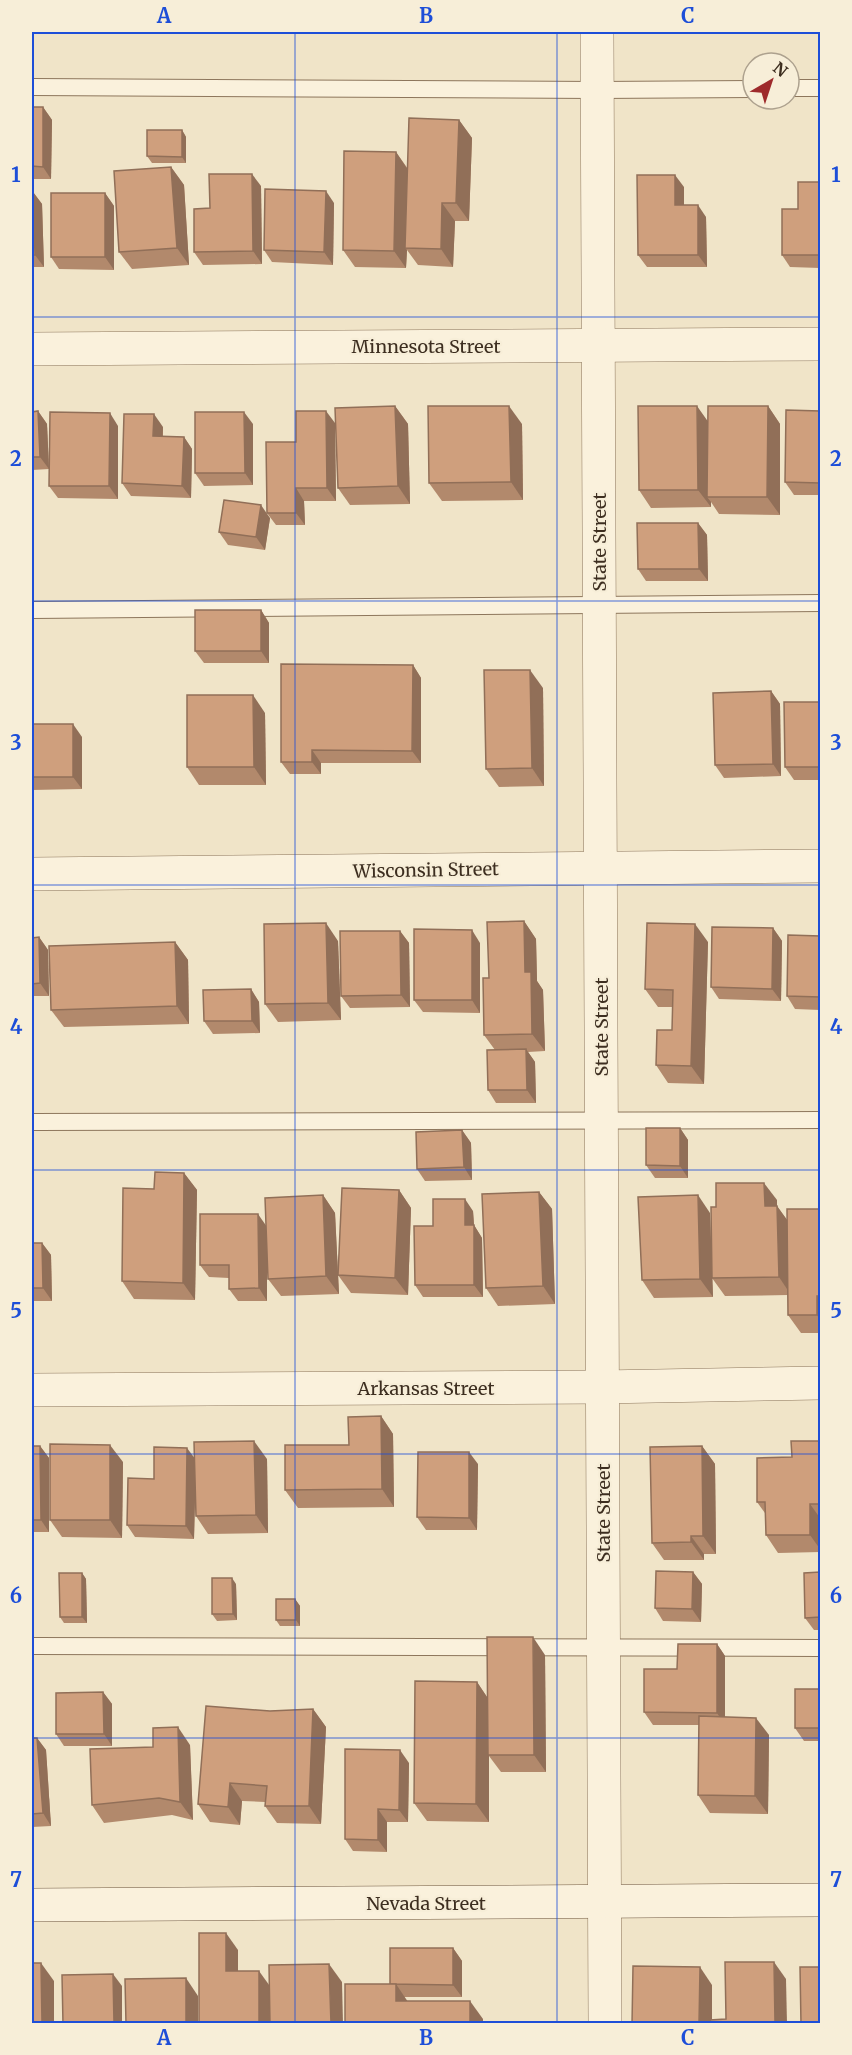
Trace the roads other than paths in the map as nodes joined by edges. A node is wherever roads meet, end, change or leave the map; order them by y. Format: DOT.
graph roads {
  1 [pos="597,32"];
  2 [pos="32,87"];
  3 [pos="741,88"];
  4 [pos="801,88"];
  5 [pos="820,88"];
  6 [pos="597,90"];
  7 [pos="820,344"];
  8 [pos="598,345"];
  9 [pos="32,349"];
  10 [pos="820,603"];
  11 [pos="600,606"];
  12 [pos="32,610"];
  13 [pos="820,866"];
  14 [pos="600,868"];
  15 [pos="32,873"];
  16 [pos="602,1120"];
  17 [pos="820,1120"];
  18 [pos="32,1122"];
  19 [pos="820,1383"];
  20 [pos="602,1388"];
  21 [pos="32,1390"];
  22 [pos="32,1646"];
  23 [pos="603,1647"];
  24 [pos="820,1648"];
  25 [pos="820,1900"];
  26 [pos="604,1902"];
  27 [pos="32,1905"];
  28 [pos="605,2024"];
  1 -- 6 [label="street, State Street"];
  2 -- 6 [label="lane"];
  3 -- 6 [label="lane"];
  4 -- 5 [label="lane"];
  6 -- 8 [label="street, State Street"];
  7 -- 8 [label="street, Minnesota Street"];
  8 -- 9 [label="street, Minnesota Street"];
  8 -- 11 [label="street, State Street"];
  10 -- 11 [label="lane"];
  11 -- 12 [label="lane"];
  11 -- 14 [label="street, State Street"];
  13 -- 14 [label="street, Wisconsin Street"];
  14 -- 15 [label="street, Wisconsin Street"];
  14 -- 16 [label="street, State Street"];
  16 -- 17 [label="lane"];
  16 -- 18 [label="lane"];
  16 -- 20 [label="street, State Street"];
  19 -- 20 [label="street, Arkansas Street"];
  20 -- 21 [label="street, Arkansas Street"];
  20 -- 23 [label="street, State Street"];
  22 -- 23 [label="lane"];
  23 -- 24 [label="lane"];
  23 -- 26 [label="street, State Street"];
  25 -- 26 [label="street, Nevada Street"];
  26 -- 27 [label="street, Nevada Street"];
  26 -- 28 [label="street, State Street"];
}
